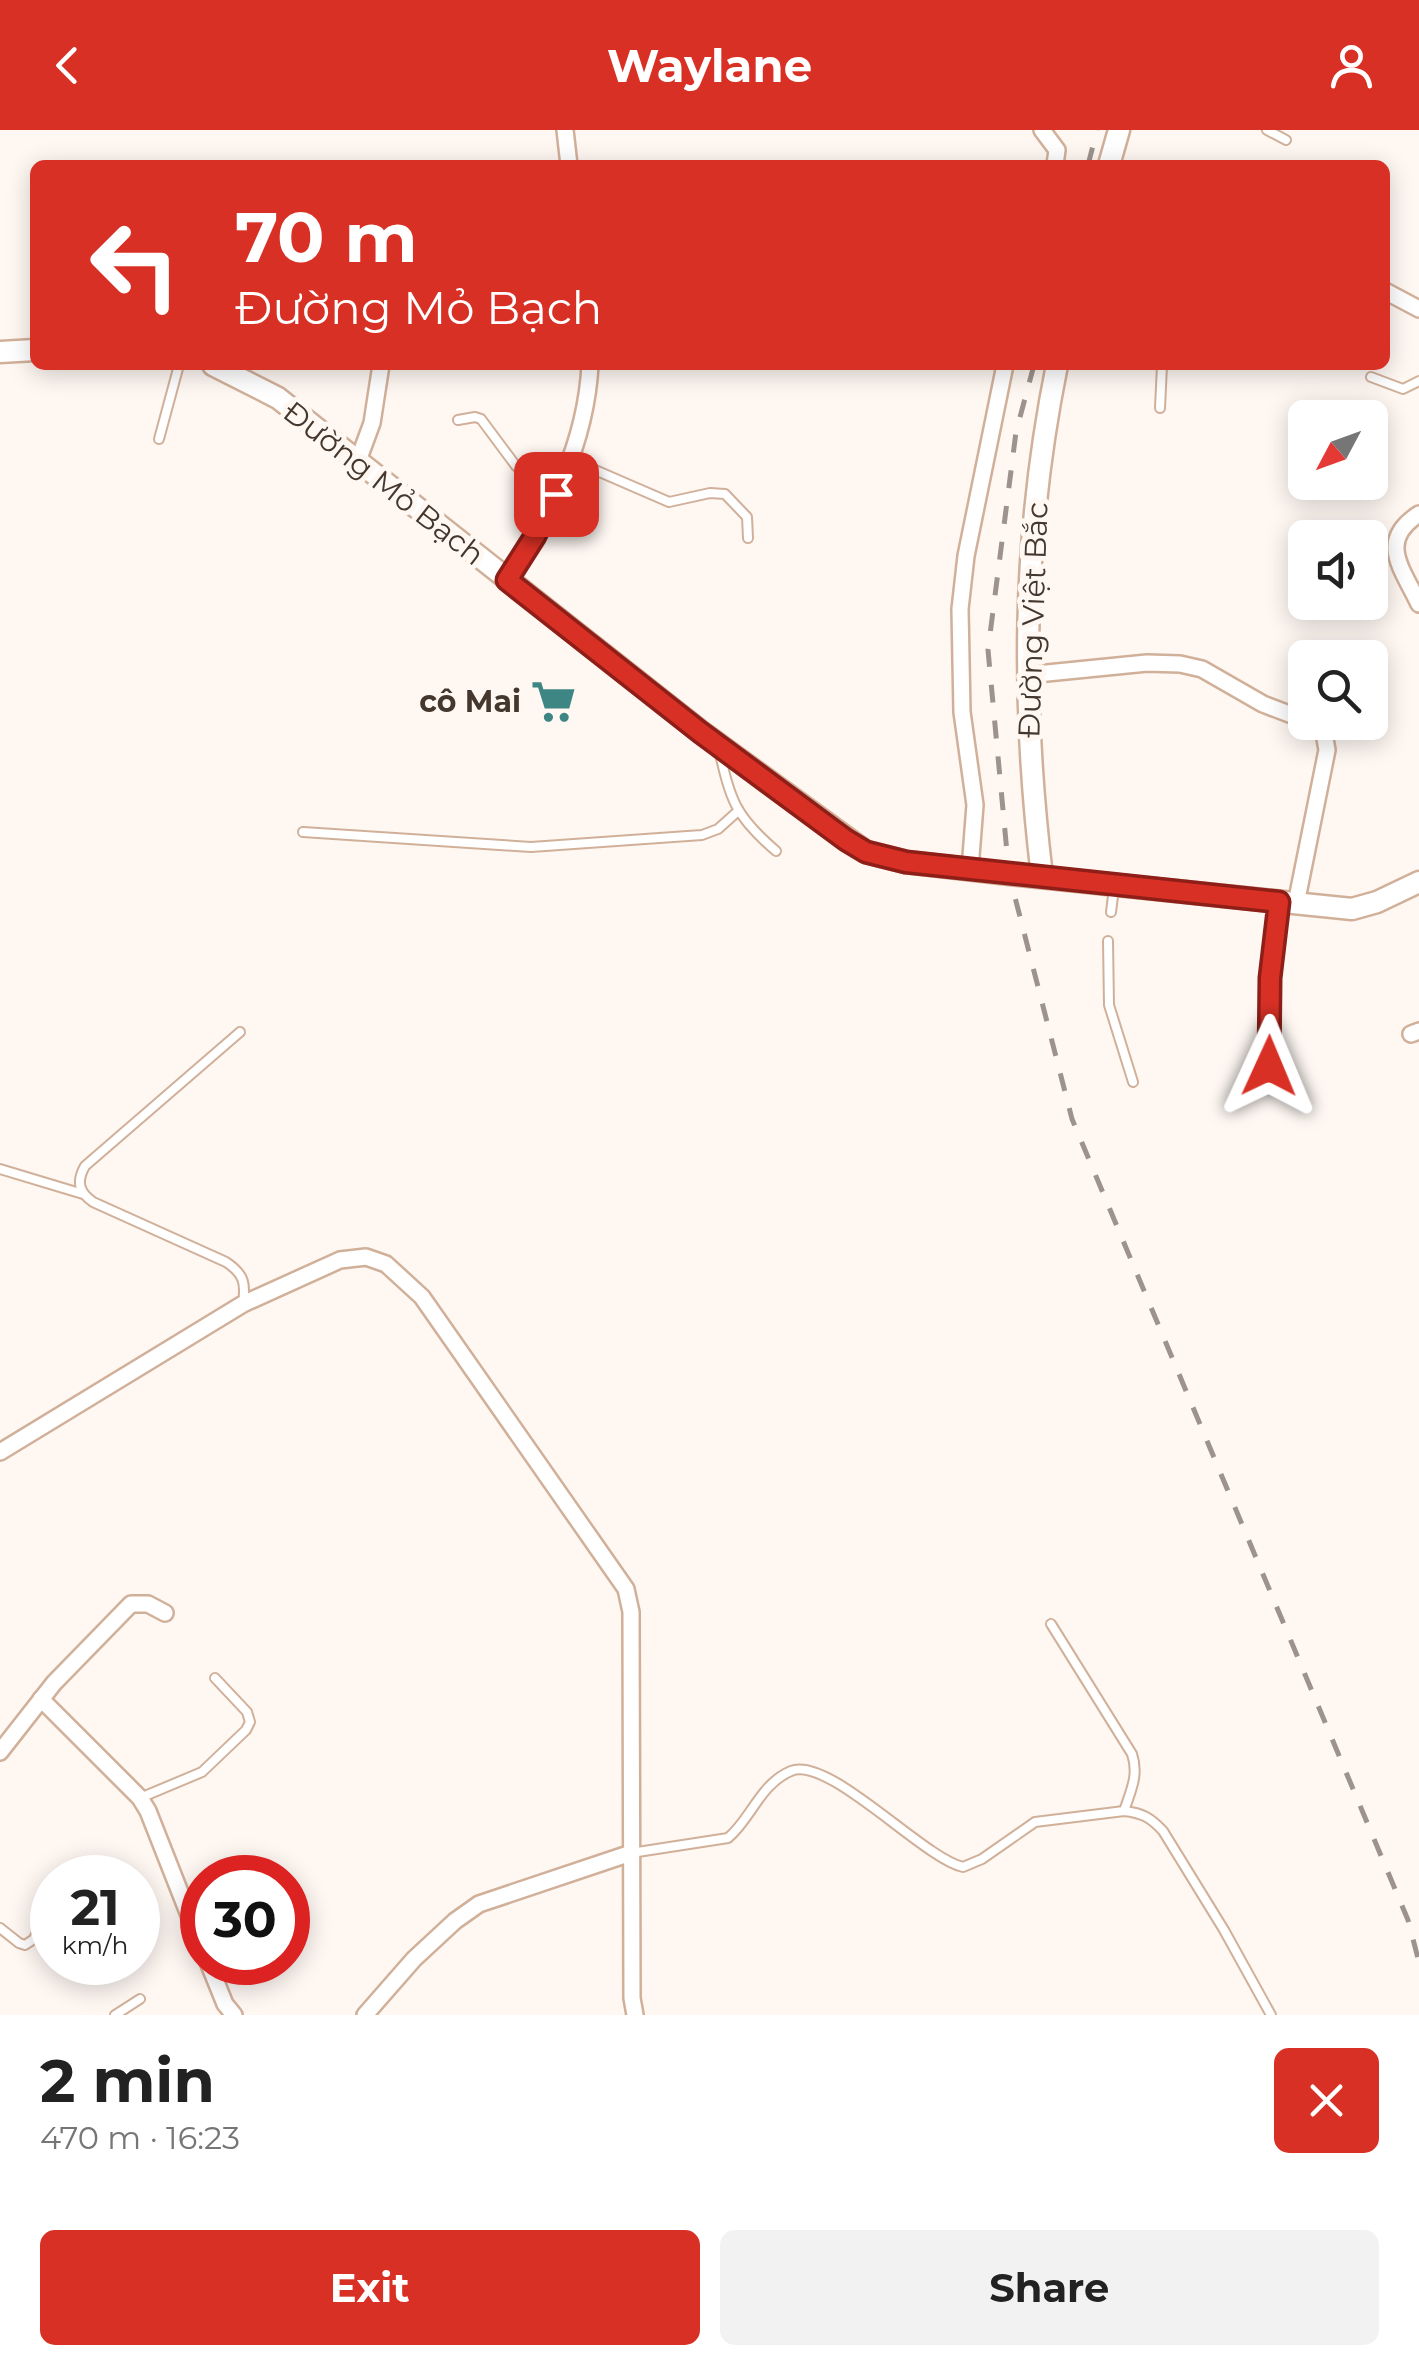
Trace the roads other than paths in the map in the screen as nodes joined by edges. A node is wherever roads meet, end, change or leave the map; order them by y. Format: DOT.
graph roads {
  1 [pos="564,130"];
  2 [pos="1042,130"];
  3 [pos="1064,130"];
  4 [pos="1119,130"];
  5 [pos="1267,130"];
  6 [pos="1286,140"];
  7 [pos="1056,158"];
  8 [pos="569,160"];
  9 [pos="1110,160"];
  10 [pos="1390,294"];
  11 [pos="1419,308"];
  12 [pos="30,350"];
  13 [pos="0,352"];
  14 [pos="179,370"];
  15 [pos="223,370"];
  16 [pos="380,370"];
  17 [pos="590,370"];
  18 [pos="1004,370"];
  19 [pos="1056,370"];
  20 [pos="1162,370"];
  21 [pos="1371,377"];
  22 [pos="1419,381"];
  23 [pos="1160,408"];
  24 [pos="458,420"];
  25 [pos="159,439"];
  26 [pos="358,460"];
  27 [pos="572,460"];
  28 [pos="556,494"];
  29 [pos="1419,514"];
  30 [pos="748,538"];
  31 [pos="507,580"];
  32 [pos="1419,604"];
  33 [pos="1027,675"];
  34 [pos="1288,714"];
  35 [pos="1325,740"];
  36 [pos="717,744"];
  37 [pos="737,812"];
  38 [pos="303,832"];
  39 [pos="776,852"];
  40 [pos="970,869"];
  41 [pos="1042,876"];
  42 [pos="1419,882"];
  43 [pos="1115,883"];
  44 [pos="1288,904"];
  45 [pos="1111,912"];
  46 [pos="1108,941"];
  47 [pos="240,1032"];
  48 [pos="1133,1082"];
  49 [pos="1286,1084"];
  50 [pos="0,1169"];
  51 [pos="83,1194"];
  52 [pos="243,1304"];
  53 [pos="0,1452"];
  54 [pos="165,1613"];
  55 [pos="1051,1624"];
  56 [pos="215,1678"];
  57 [pos="42,1699"];
  58 [pos="0,1752"];
  59 [pos="140,1798"];
  60 [pos="1124,1810"];
  61 [pos="631,1853"];
  62 [pos="180,1892"];
  63 [pos="0,1928"];
  64 [pos="30,1942"];
  65 [pos="217,1985"];
  66 [pos="140,1999"];
  67 [pos="115,2015"];
  68 [pos="234,2015"];
  69 [pos="365,2015"];
  70 [pos="634,2015"];
  71 [pos="1270,2015"];
  1 -- 8 [label="street"];
  2 -- 7 [label="street"];
  3 -- 7 [label="street"];
  4 -- 9 [label="street"];
  5 -- 6 [label="lane"];
  10 -- 11 [label="street"];
  12 -- 13 [label="street"];
  14 -- 25 [label="lane"];
  15 -- 26 [label="street, Đường Mỏ Bạch"];
  16 -- 26 [label="street"];
  17 -- 27 [label="street"];
  18 -- 40 [label="street"];
  19 -- 33 [label="street, Đường Việt Bắc"];
  20 -- 23 [label="lane"];
  21 -- 22 [label="lane"];
  24 -- 28 [label="lane"];
  26 -- 31 [label="street, Đường Mỏ Bạch"];
  27 -- 28 [label="street"];
  27 -- 30 [label="lane"];
  28 -- 31 [label="street"];
  29 -- 32 [label="street"];
  31 -- 36 [label="street, Đường Mỏ Bạch"];
  33 -- 34 [label="street"];
  33 -- 41 [label="street, Đường Việt Bắc"];
  35 -- 44 [label="street"];
  36 -- 37 [label="lane"];
  36 -- 40 [label="street, Đường Mỏ Bạch"];
  37 -- 38 [label="lane"];
  37 -- 39 [label="lane"];
  40 -- 41 [label="street, Đường Mỏ Bạch"];
  41 -- 43 [label="street, Đường Mỏ Bạch"];
  42 -- 44 [label="street, Đường Mỏ Bạch"];
  43 -- 44 [label="street, Đường Mỏ Bạch"];
  43 -- 45 [label="lane"];
  44 -- 49 [label="street"];
  46 -- 48 [label="lane"];
  47 -- 51 [label="lane"];
  50 -- 51 [label="lane"];
  51 -- 52 [label="lane"];
  52 -- 53 [label="street"];
  52 -- 61 [label="street"];
  54 -- 57 [label="street"];
  55 -- 60 [label="lane"];
  56 -- 59 [label="lane"];
  57 -- 58 [label="street"];
  57 -- 59 [label="street"];
  59 -- 62 [label="street"];
  60 -- 61 [label="lane"];
  60 -- 71 [label="lane"];
  61 -- 69 [label="street"];
  61 -- 70 [label="street"];
  63 -- 64 [label="lane"];
  65 -- 68 [label="street"];
  66 -- 67 [label="lane"];
}
